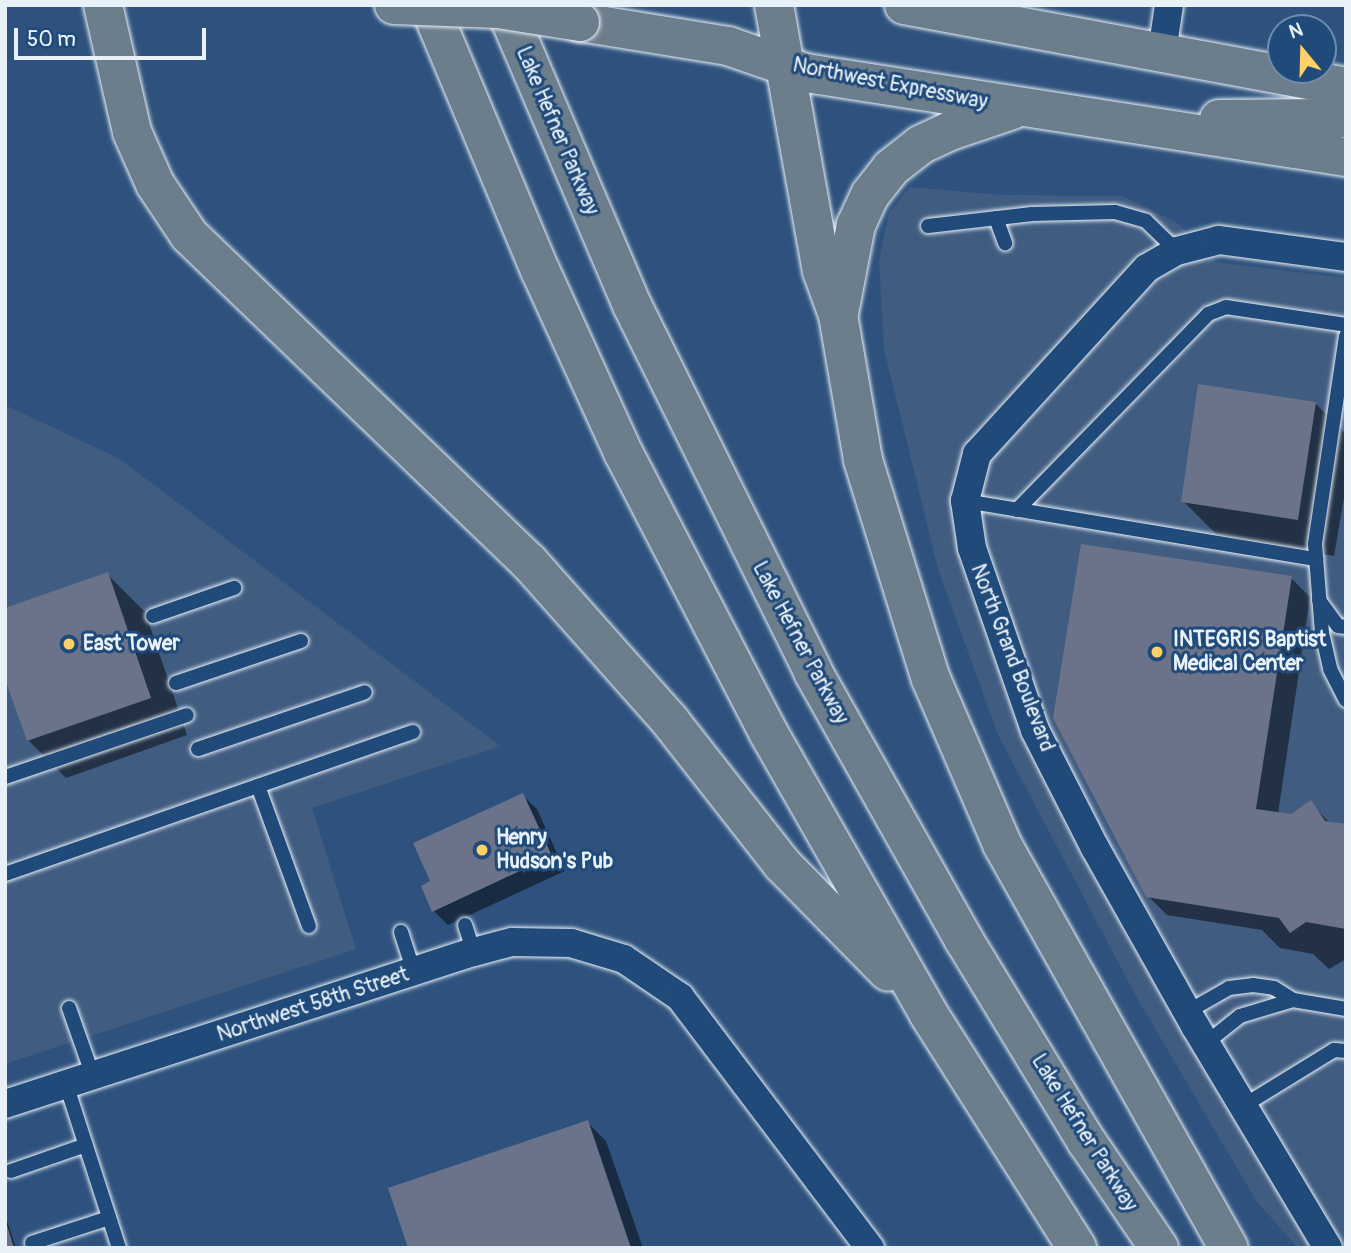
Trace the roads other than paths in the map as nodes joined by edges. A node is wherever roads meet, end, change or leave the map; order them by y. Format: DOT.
graph roads {
  1 [pos="103,5"];
  2 [pos="394,5"];
  3 [pos="429,5"];
  4 [pos="503,5"];
  5 [pos="774,5"];
  6 [pos="904,5"];
  7 [pos="1169,5"];
  8 [pos="1162,52"];
  9 [pos="783,65"];
  10 [pos="1346,87"];
  11 [pos="1019,108"];
  12 [pos="1346,118"];
  13 [pos="1101,119"];
  14 [pos="1346,157"];
  15 [pos="996,218"];
  16 [pos="928,226"];
  17 [pos="1005,243"];
  18 [pos="1177,251"];
  19 [pos="1346,257"];
  20 [pos="838,315"];
  21 [pos="1346,325"];
  22 [pos="1346,336"];
  23 [pos="965,501"];
  24 [pos="1017,510"];
  25 [pos="1316,559"];
  26 [pos="234,588"];
  27 [pos="1318,599"];
  28 [pos="153,616"];
  29 [pos="1346,627"];
  30 [pos="300,641"];
  31 [pos="176,683"];
  32 [pos="365,692"];
  33 [pos="1346,700"];
  34 [pos="187,715"];
  35 [pos="413,732"];
  36 [pos="198,749"];
  37 [pos="5,777"];
  38 [pos="258,786"];
  39 [pos="5,874"];
  40 [pos="465,925"];
  41 [pos="309,926"];
  42 [pos="401,932"];
  43 [pos="474,952"];
  44 [pos="414,972"];
  45 [pos="1293,1000"];
  46 [pos="69,1008"];
  47 [pos="1346,1009"];
  48 [pos="1187,1012"];
  49 [pos="928,1013"];
  50 [pos="1205,1044"];
  51 [pos="1346,1051"];
  52 [pos="93,1076"];
  53 [pos="66,1084"];
  54 [pos="5,1104"];
  55 [pos="1243,1106"];
  56 [pos="86,1145"];
  57 [pos="11,1171"];
  58 [pos="109,1218"];
  59 [pos="32,1243"];
  60 [pos="1346,1244"];
  61 [pos="119,1248"];
  62 [pos="870,1248"];
  63 [pos="1077,1248"];
  64 [pos="1158,1248"];
  65 [pos="1229,1248"];
  66 [pos="1328,1248"];
  67 [pos="1337,1248"];
  1 -- 49 [label="highway"];
  2 -- 9 [label="highway, Northwest Expressway, bridge"];
  3 -- 49 [label="highway"];
  4 -- 64 [label="highway, Lake Hefner Parkway"];
  5 -- 9 [label="highway"];
  6 -- 8 [label="highway"];
  7 -- 8 [label="street"];
  8 -- 10 [label="highway"];
  9 -- 11 [label="highway, Northwest Expressway"];
  9 -- 20 [label="highway"];
  11 -- 13 [label="highway, Northwest Expressway"];
  11 -- 20 [label="highway"];
  12 -- 13 [label="highway"];
  13 -- 14 [label="highway, Northwest Expressway"];
  15 -- 16 [label="lane"];
  15 -- 17 [label="lane"];
  15 -- 18 [label="lane"];
  18 -- 19 [label="street, North Grand Boulevard"];
  18 -- 23 [label="street, North Grand Boulevard"];
  20 -- 65 [label="highway"];
  21 -- 24 [label="lane"];
  22 -- 25 [label="lane"];
  23 -- 24 [label="lane"];
  23 -- 48 [label="street, North Grand Boulevard"];
  24 -- 25 [label="lane"];
  25 -- 27 [label="lane"];
  26 -- 28 [label="lane"];
  27 -- 29 [label="lane"];
  27 -- 33 [label="lane"];
  30 -- 31 [label="lane"];
  32 -- 36 [label="lane"];
  34 -- 37 [label="lane"];
  35 -- 38 [label="lane"];
  38 -- 39 [label="lane"];
  38 -- 41 [label="lane"];
  40 -- 43 [label="lane"];
  42 -- 44 [label="lane"];
  43 -- 44 [label="street, Northwest 58th Street"];
  43 -- 62 [label="street, Northwest 58th Street"];
  44 -- 52 [label="street, Northwest 58th Street"];
  45 -- 47 [label="lane"];
  45 -- 48 [label="lane"];
  45 -- 50 [label="lane"];
  46 -- 52 [label="lane"];
  48 -- 50 [label="street, North Grand Boulevard"];
  49 -- 63 [label="highway"];
  50 -- 55 [label="street, North Grand Boulevard"];
  51 -- 55 [label="lane"];
  52 -- 53 [label="street, Northwest 58th Street"];
  53 -- 54 [label="street, Northwest 58th Street"];
  53 -- 56 [label="lane"];
  55 -- 66 [label="street, North Grand Boulevard"];
  56 -- 57 [label="lane"];
  56 -- 58 [label="lane"];
  58 -- 59 [label="lane"];
  58 -- 61 [label="lane"];
  60 -- 67 [label="lane"];
}
